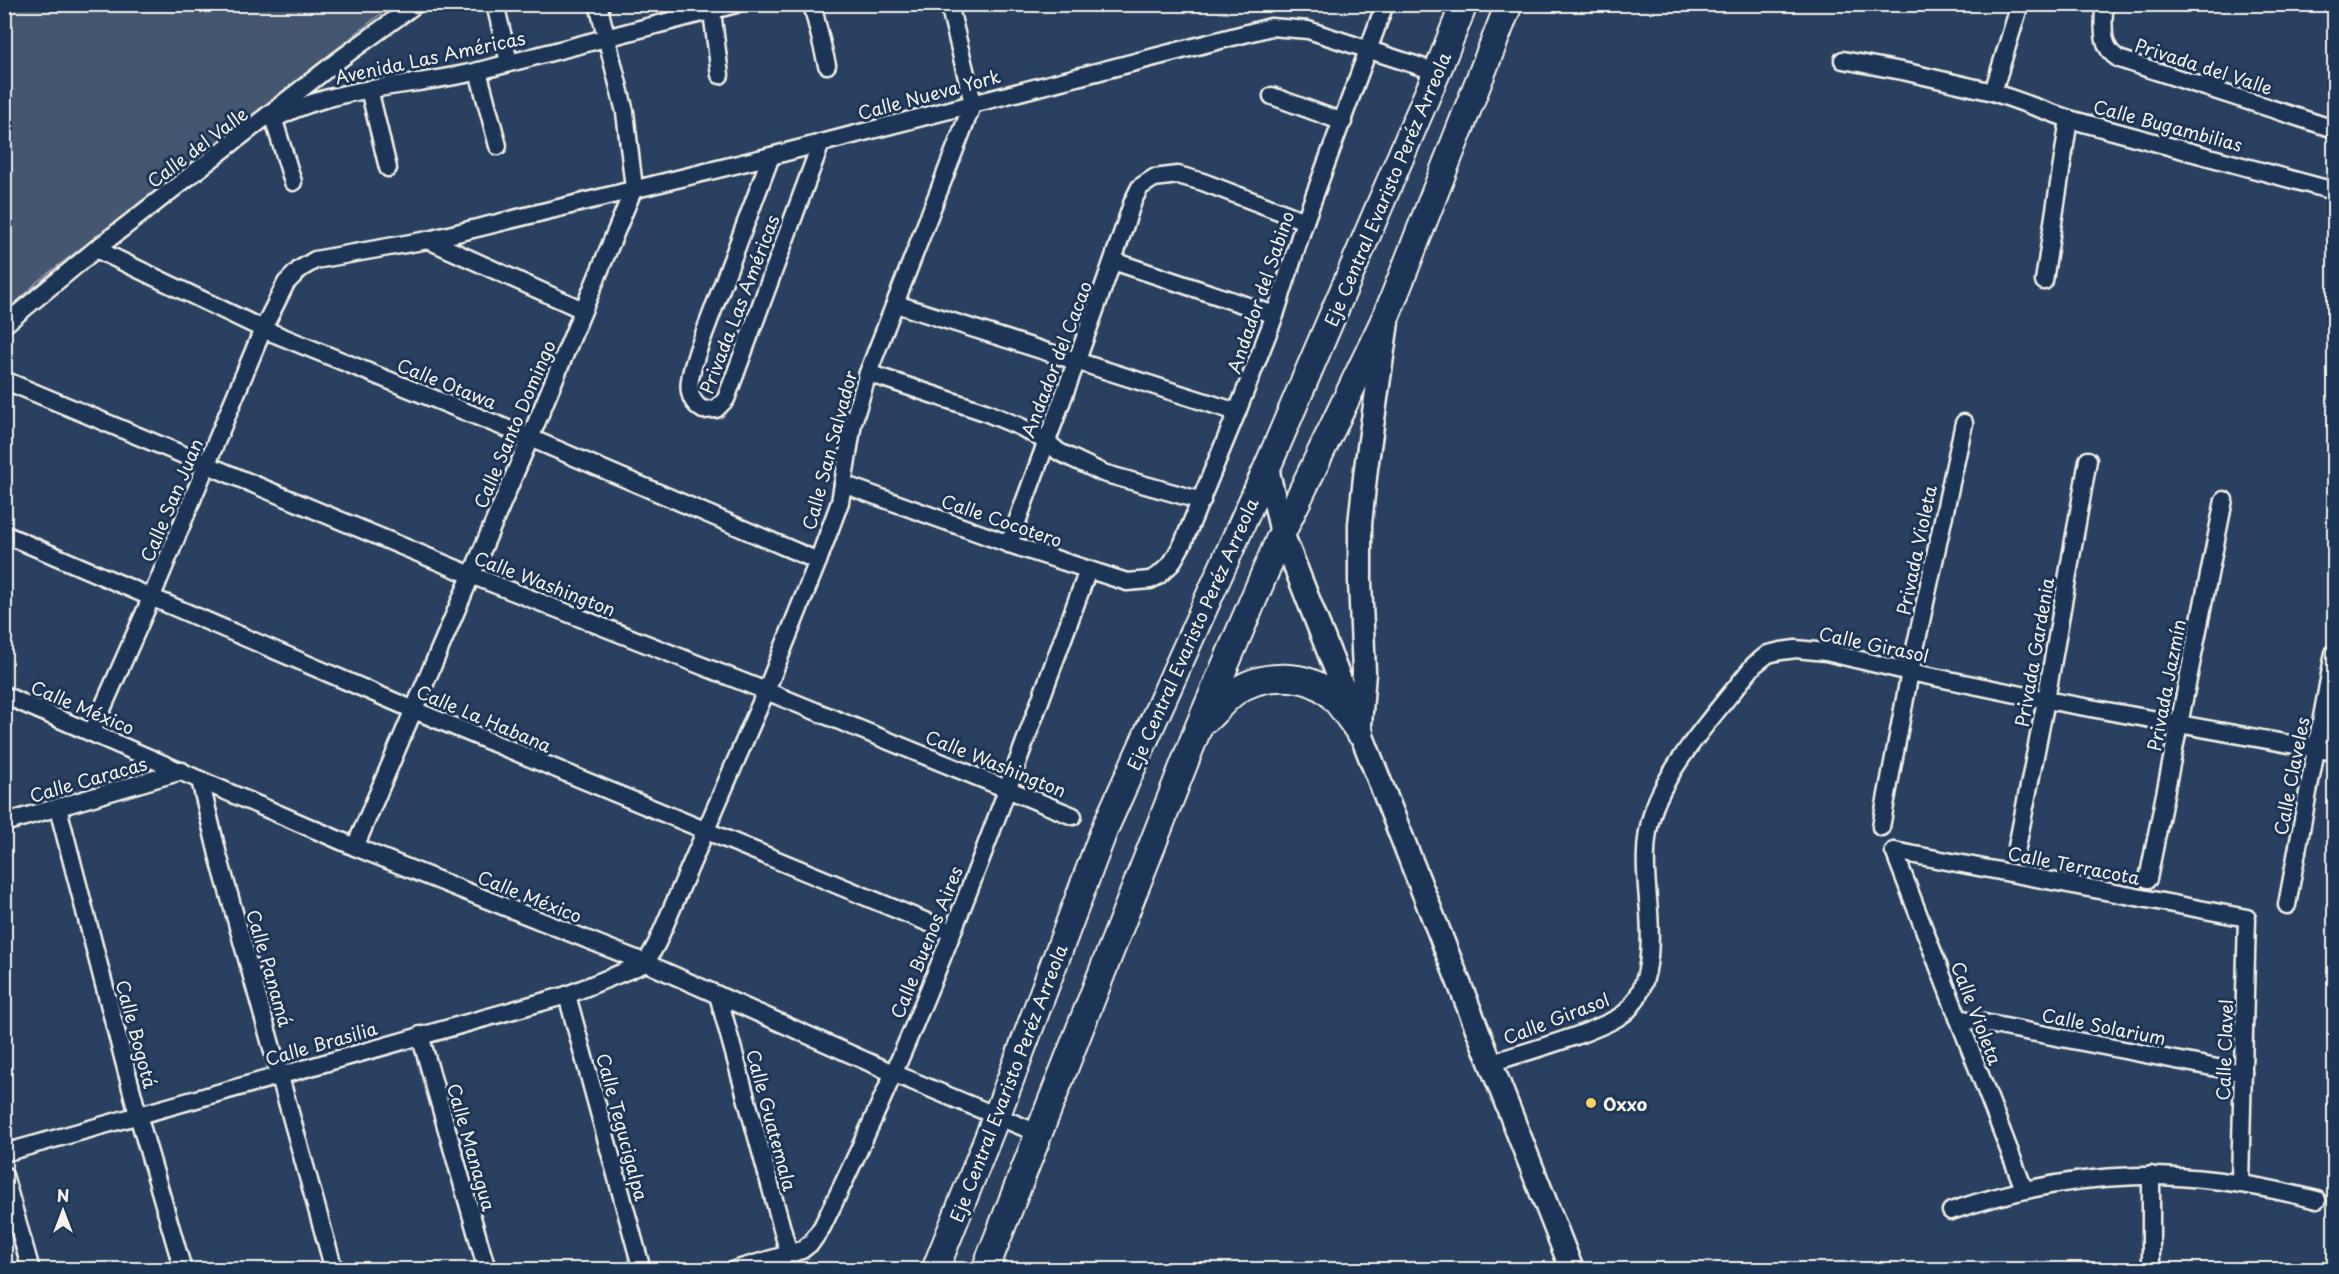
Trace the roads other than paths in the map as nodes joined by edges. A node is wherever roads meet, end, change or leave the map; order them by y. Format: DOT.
graph roads {
  1 [pos="416,4"];
  2 [pos="495,4"];
  3 [pos="598,4"];
  4 [pos="736,4"];
  5 [pos="812,4"];
  6 [pos="949,4"];
  7 [pos="1385,4"];
  8 [pos="1464,4"];
  9 [pos="1509,4"];
  10 [pos="2020,4"];
  11 [pos="2104,4"];
  12 [pos="712,10"];
  13 [pos="607,37"];
  14 [pos="1370,50"];
  15 [pos="1843,60"];
  16 [pos="509,62"];
  17 [pos="827,65"];
  18 [pos="478,71"];
  19 [pos="1437,72"];
  20 [pos="720,75"];
  21 [pos="369,89"];
  22 [pos="1992,92"];
  23 [pos="1272,96"];
  24 [pos="973,103"];
  25 [pos="273,116"];
  26 [pos="2069,119"];
  27 [pos="1343,122"];
  28 [pos="2334,129"];
  29 [pos="821,143"];
  30 [pos="498,146"];
  31 [pos="771,156"];
  32 [pos="388,168"];
  33 [pos="293,182"];
  34 [pos="634,188"];
  35 [pos="2334,191"];
  36 [pos="1305,221"];
  37 [pos="428,240"];
  38 [pos="96,249"];
  39 [pos="1113,261"];
  40 [pos="2044,281"];
  41 [pos="286,283"];
  42 [pos="896,304"];
  43 [pos="584,310"];
  44 [pos="1388,312"];
  45 [pos="1275,315"];
  46 [pos="4,325"];
  47 [pos="263,329"];
  48 [pos="1077,363"];
  49 [pos="868,373"];
  50 [pos="4,380"];
  51 [pos="1237,412"];
  52 [pos="1964,423"];
  53 [pos="530,438"];
  54 [pos="1046,441"];
  55 [pos="2088,460"];
  56 [pos="207,465"];
  57 [pos="1267,468"];
  58 [pos="843,484"];
  59 [pos="2224,500"];
  60 [pos="1202,501"];
  61 [pos="1282,533"];
  62 [pos="4,534"];
  63 [pos="1009,544"];
  64 [pos="818,561"];
  65 [pos="1088,570"];
  66 [pos="471,575"];
  67 [pos="1150,580"];
  68 [pos="152,596"];
  69 [pos="2334,653"];
  70 [pos="1910,672"];
  71 [pos="766,691"];
  72 [pos="4,695"];
  73 [pos="2046,700"];
  74 [pos="414,710"];
  75 [pos="2178,725"];
  76 [pos="1199,726"];
  77 [pos="92,732"];
  78 [pos="1360,733"];
  79 [pos="2315,749"];
  80 [pos="2334,752"];
  81 [pos="182,771"];
  82 [pos="201,780"];
  83 [pos="1008,790"];
  84 [pos="58,808"];
  85 [pos="1073,816"];
  86 [pos="4,823"];
  87 [pos="1881,827"];
  88 [pos="706,831"];
  89 [pos="355,848"];
  90 [pos="1894,851"];
  91 [pos="2016,852"];
  92 [pos="2148,879"];
  93 [pos="2287,905"];
  94 [pos="2247,918"];
  95 [pos="951,933"];
  96 [pos="646,963"];
  97 [pos="567,996"];
  98 [pos="718,996"];
  99 [pos="1958,1018"];
  100 [pos="420,1035"];
  101 [pos="1491,1063"];
  102 [pos="2243,1072"];
  103 [pos="893,1073"];
  104 [pos="279,1075"];
  105 [pos="138,1115"];
  106 [pos="997,1115"];
  107 [pos="1040,1134"];
  108 [pos="4,1152"];
  109 [pos="4,1175"];
  110 [pos="2151,1175"];
  111 [pos="2240,1182"];
  112 [pos="2024,1189"];
  113 [pos="2317,1200"];
  114 [pos="1951,1210"];
  115 [pos="789,1254"];
  116 [pos="31,1269"];
  117 [pos="183,1269"];
  118 [pos="334,1269"];
  119 [pos="487,1269"];
  120 [pos="642,1269"];
  121 [pos="734,1269"];
  122 [pos="935,1269"];
  123 [pos="985,1269"];
  124 [pos="1572,1269"];
  125 [pos="2151,1269"];
  1 -- 25 [label="street, Calle del Valle"];
  2 -- 16 [label="street"];
  3 -- 13 [label="street, Calle Santo Domingo"];
  4 -- 12 [label="street, Avenida Las Américas"];
  5 -- 17 [label="street"];
  6 -- 24 [label="street"];
  7 -- 14 [label="street, Andador del Sabino"];
  8 -- 19 [label="main road, Eje Central Evaristo Peréz Arreola"];
  9 -- 44 [label="main road"];
  10 -- 22 [label="street"];
  11 -- 28 [label="street, Privada del Valle"];
  12 -- 13 [label="street, Avenida Las Américas"];
  12 -- 20 [label="street"];
  13 -- 16 [label="street, Avenida Las Américas"];
  13 -- 34 [label="street, Calle Santo Domingo"];
  14 -- 19 [label="street, Calle Nueva York"];
  14 -- 24 [label="street, Calle Nueva York"];
  14 -- 27 [label="street, Andador del Sabino"];
  15 -- 22 [label="street, Calle Bugambilias"];
  16 -- 18 [label="street, Avenida Las Américas"];
  18 -- 21 [label="street, Avenida Las Américas"];
  18 -- 30 [label="street"];
  19 -- 57 [label="main road, Eje Central Evaristo Peréz Arreola"];
  21 -- 25 [label="street, Avenida Las Américas"];
  21 -- 32 [label="street"];
  22 -- 26 [label="street, Calle Bugambilias"];
  23 -- 27 [label="street"];
  24 -- 29 [label="street, Calle Nueva York"];
  24 -- 42 [label="street, Calle San Salvador"];
  25 -- 33 [label="street"];
  25 -- 38 [label="street, Calle del Valle"];
  26 -- 35 [label="street, Calle Bugambilias"];
  26 -- 40 [label="street"];
  27 -- 36 [label="street, Andador del Sabino"];
  29 -- 31 [label="street, Calle Nueva York"];
  29 -- 31 [label="street, Privada Las Américas"];
  31 -- 34 [label="street, Calle Nueva York"];
  34 -- 37 [label="street, Calle Nueva York"];
  34 -- 43 [label="street, Calle Santo Domingo"];
  36 -- 39 [label="street, Andador del Cacao"];
  36 -- 45 [label="street, Andador del Sabino"];
  37 -- 41 [label="street, Calle Nueva York"];
  37 -- 43 [label="street"];
  38 -- 46 [label="street, Calle del Valle"];
  38 -- 47 [label="street, Calle Otawa"];
  39 -- 45 [label="street"];
  39 -- 48 [label="street, Andador del Cacao"];
  41 -- 47 [label="street, Calle San Juan"];
  42 -- 48 [label="street"];
  42 -- 49 [label="street, Calle San Salvador"];
  43 -- 53 [label="street, Calle Santo Domingo"];
  44 -- 61 [label="main road"];
  44 -- 78 [label="main road"];
  45 -- 51 [label="street, Andador del Sabino"];
  47 -- 53 [label="street, Calle Otawa"];
  47 -- 56 [label="street, Calle San Juan"];
  48 -- 51 [label="street"];
  48 -- 54 [label="street, Andador del Cacao"];
  49 -- 54 [label="street"];
  49 -- 58 [label="street, Calle San Salvador"];
  50 -- 56 [label="street, Calle Washington"];
  51 -- 60 [label="street, Andador del Sabino"];
  52 -- 70 [label="street, Privada Violeta"];
  53 -- 64 [label="street, Calle Otawa"];
  53 -- 66 [label="street, Calle Santo Domingo"];
  54 -- 60 [label="street"];
  54 -- 63 [label="street, Andador del Cacao"];
  55 -- 73 [label="street, Privada Gardenia"];
  56 -- 66 [label="street, Calle Washington"];
  56 -- 68 [label="street, Calle San Juan"];
  57 -- 61 [label="main road"];
  57 -- 106 [label="main road, Eje Central Evaristo Peréz Arreola"];
  58 -- 63 [label="street, Calle Cocotero"];
  58 -- 64 [label="street, Calle San Salvador"];
  59 -- 75 [label="street, Privada Jazmín"];
  60 -- 67 [label="street, Andador del Sabino"];
  61 -- 76 [label="main road"];
  61 -- 78 [label="main road"];
  62 -- 68 [label="street, Calle La Habana"];
  63 -- 65 [label="street, Calle Cocotero"];
  64 -- 71 [label="street, Calle San Salvador"];
  65 -- 67 [label="street, Calle Cocotero"];
  65 -- 83 [label="street, Calle Buenos Aires"];
  66 -- 71 [label="street, Calle Washington"];
  66 -- 74 [label="street, Calle Santo Domingo"];
  68 -- 74 [label="street, Calle La Habana"];
  68 -- 77 [label="street, Calle San Juan"];
  69 -- 79 [label="street, Calle Claveles"];
  70 -- 73 [label="street, Calle Girasol"];
  70 -- 87 [label="street, Privada Violeta"];
  70 -- 101 [label="street, Calle Girasol"];
  71 -- 83 [label="street, Calle Washington"];
  71 -- 88 [label="street, Calle San Salvador"];
  72 -- 77 [label="street, Calle México"];
  73 -- 75 [label="street, Calle Girasol"];
  73 -- 91 [label="street, Privada Gardenia"];
  74 -- 88 [label="street, Calle La Habana"];
  74 -- 89 [label="street, Calle Santo Domingo"];
  75 -- 79 [label="street, Calle Girasol"];
  75 -- 92 [label="street, Privada Jazmín"];
  76 -- 78 [label="main road"];
  76 -- 107 [label="main road"];
  77 -- 81 [label="street, Calle México"];
  78 -- 101 [label="main road"];
  79 -- 80 [label="street, Calle Girasol"];
  79 -- 93 [label="street, Calle Claveles"];
  81 -- 82 [label="street, Calle México"];
  81 -- 84 [label="street, Calle Caracas"];
  82 -- 89 [label="street, Calle México"];
  82 -- 104 [label="street, Calle Panamá"];
  83 -- 85 [label="street, Calle Washington"];
  83 -- 95 [label="street, Calle Buenos Aires"];
  84 -- 86 [label="street, Calle Caracas"];
  84 -- 105 [label="street, Calle Bogotá"];
  88 -- 95 [label="street, Calle La Habana"];
  88 -- 96 [label="street, Calle San Salvador"];
  89 -- 96 [label="street, Calle México"];
  90 -- 94 [label="street, Calle Terracota"];
  90 -- 99 [label="street, Calle Violeta"];
  94 -- 102 [label="street, Calle Clavel"];
  95 -- 103 [label="street, Calle Buenos Aires"];
  96 -- 97 [label="street, Calle Brasilia"];
  96 -- 98 [label="street, Calle México"];
  97 -- 100 [label="street, Calle Brasilia"];
  97 -- 120 [label="street, Calle Tegucigalpa"];
  98 -- 103 [label="street, Calle México"];
  98 -- 115 [label="street, Calle Guatemala"];
  99 -- 102 [label="street, Calle Solarium"];
  99 -- 112 [label="street, Calle Violeta"];
  100 -- 104 [label="street, Calle Brasilia"];
  100 -- 119 [label="street, Calle Managua"];
  101 -- 124 [label="main road"];
  102 -- 111 [label="street, Calle Clavel"];
  103 -- 106 [label="street, Calle México"];
  103 -- 115 [label="street, Calle Buenos Aires"];
  104 -- 105 [label="street, Calle Brasilia"];
  104 -- 118 [label="street, Calle Panamá"];
  105 -- 108 [label="street, Calle Brasilia"];
  105 -- 117 [label="street, Calle Bogotá"];
  106 -- 107 [label="street, Calle México"];
  106 -- 122 [label="main road, Eje Central Evaristo Peréz Arreola"];
  107 -- 123 [label="main road"];
  109 -- 116 [label="street"];
  110 -- 111 [label="street"];
  110 -- 112 [label="street"];
  110 -- 125 [label="street"];
  111 -- 113 [label="street"];
  112 -- 114 [label="street"];
  115 -- 121 [label="street, Calle Buenos Aires"];
}
